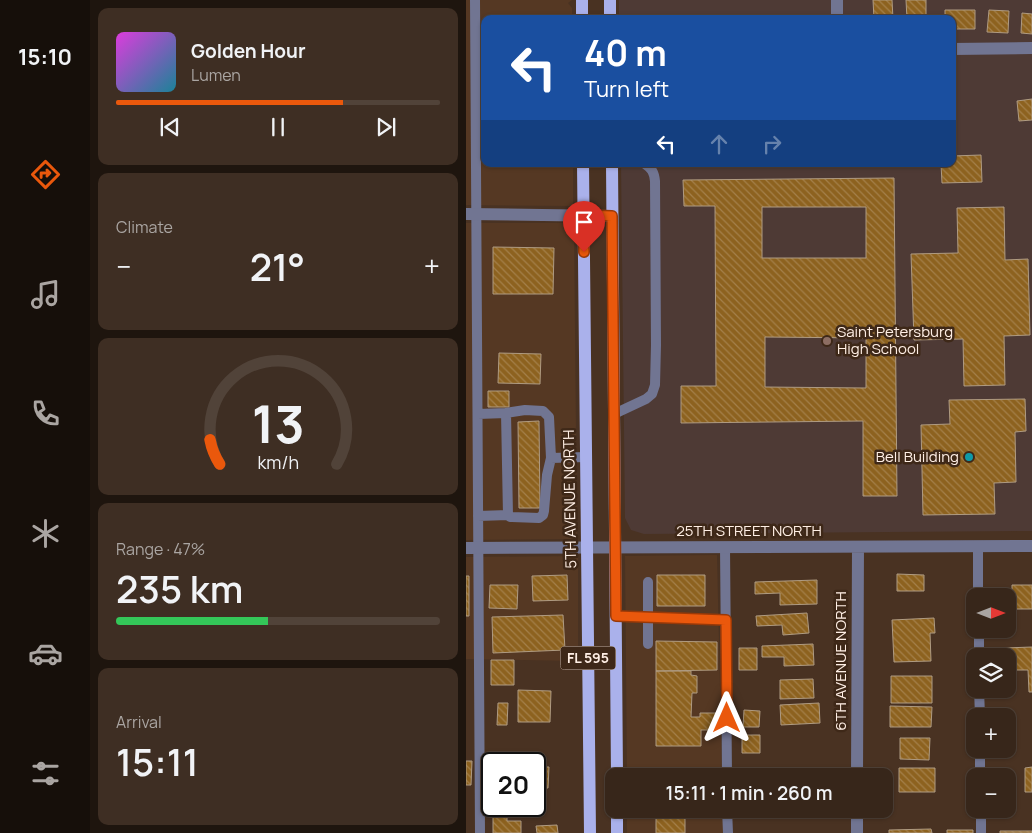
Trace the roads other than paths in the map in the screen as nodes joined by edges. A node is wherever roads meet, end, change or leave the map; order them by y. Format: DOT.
graph roads {
  1 [pos="475,0"];
  2 [pos="610,0"];
  3 [pos="837,0"];
  4 [pos="582,3"];
  5 [pos="589,15"];
  6 [pos="610,15"];
  7 [pos="837,15"];
  8 [pos="1032,48"];
  9 [pos="956,49"];
  10 [pos="583,167"];
  11 [pos="612,167"];
  12 [pos="650,167"];
  13 [pos="471,214"];
  14 [pos="583,215"];
  15 [pos="612,216"];
  16 [pos="506,413"];
  17 [pos="478,414"];
  18 [pos="614,414"];
  19 [pos="586,457"];
  20 [pos="551,458"];
  21 [pos="508,514"];
  22 [pos="478,516"];
  23 [pos="858,546"];
  24 [pos="978,546"];
  25 [pos="1032,546"];
  26 [pos="587,547"];
  27 [pos="616,547"];
  28 [pos="725,547"];
  29 [pos="472,548"];
  30 [pos="648,582"];
  31 [pos="978,588"];
  32 [pos="616,616"];
  33 [pos="648,617"];
  34 [pos="726,620"];
  35 [pos="648,644"];
  36 [pos="617,768"];
  37 [pos="727,768"];
  38 [pos="857,768"];
  39 [pos="617,818"];
  40 [pos="727,818"];
  41 [pos="857,818"];
  42 [pos="981,818"];
  43 [pos="480,833"];
  44 [pos="590,833"];
  45 [pos="617,833"];
  46 [pos="728,833"];
  47 [pos="857,833"];
  48 [pos="981,833"];
  1 -- 13 [label="lane"];
  2 -- 6 [label="main road"];
  3 -- 7 [label="street"];
  4 -- 5 [label="main road"];
  8 -- 9 [label="street"];
  10 -- 14 [label="main road, 5TH AVENUE NORTH / FL 595"];
  11 -- 15 [label="main road, FL 595"];
  12 -- 18 [label="lane"];
  13 -- 14 [label="street"];
  13 -- 17 [label="lane"];
  14 -- 15 [label="street"];
  14 -- 19 [label="main road, 5TH AVENUE NORTH / FL 595"];
  15 -- 18 [label="main road, FL 595"];
  16 -- 17 [label="lane"];
  16 -- 20 [label="lane"];
  16 -- 21 [label="lane"];
  17 -- 22 [label="lane"];
  18 -- 27 [label="main road, FL 595"];
  19 -- 20 [label="lane"];
  19 -- 26 [label="main road, 5TH AVENUE NORTH / FL 595"];
  20 -- 21 [label="lane"];
  21 -- 22 [label="lane"];
  22 -- 29 [label="lane"];
  23 -- 24 [label="street, 25TH STREET NORTH"];
  23 -- 28 [label="street, 25TH STREET NORTH"];
  23 -- 38 [label="street, 6TH AVENUE NORTH"];
  24 -- 25 [label="street, 25TH STREET NORTH"];
  24 -- 31 [label="lane"];
  26 -- 27 [label="street, 25TH STREET NORTH"];
  26 -- 29 [label="street, 25TH STREET NORTH"];
  26 -- 44 [label="main road, 5TH AVENUE NORTH / FL 595"];
  27 -- 28 [label="street, 25TH STREET NORTH"];
  27 -- 32 [label="main road, FL 595"];
  28 -- 34 [label="lane"];
  29 -- 43 [label="lane"];
  30 -- 33 [label="lane"];
  32 -- 33 [label="lane"];
  32 -- 36 [label="main road, FL 595"];
  33 -- 34 [label="lane"];
  33 -- 35 [label="lane"];
  34 -- 37 [label="lane"];
  39 -- 45 [label="main road"];
  40 -- 46 [label="lane"];
  41 -- 47 [label="street"];
  42 -- 48 [label="lane"];
}
